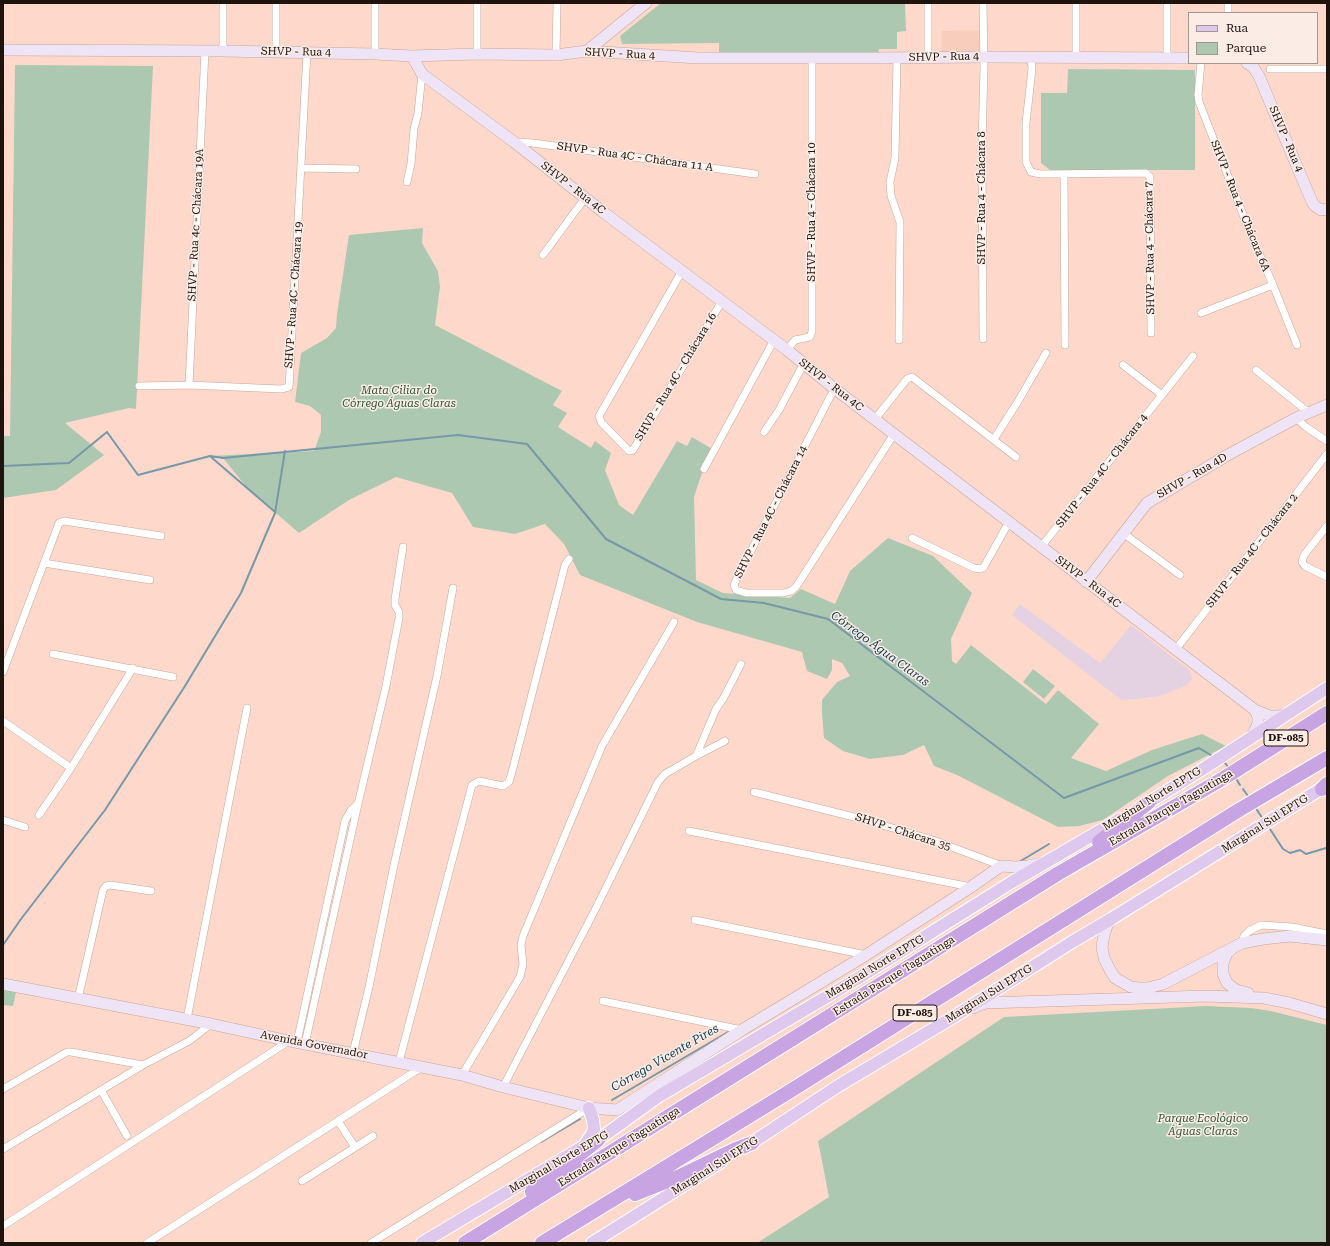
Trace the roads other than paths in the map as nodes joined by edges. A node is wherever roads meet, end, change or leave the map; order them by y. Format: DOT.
graph roads {
  1 [pos="223,3"];
  2 [pos="276,3"];
  3 [pos="375,3"];
  4 [pos="477,3"];
  5 [pos="557,3"];
  6 [pos="646,3"];
  7 [pos="928,3"];
  8 [pos="983,3"];
  9 [pos="1076,3"];
  10 [pos="1167,3"];
  11 [pos="3,50"];
  12 [pos="205,51"];
  13 [pos="223,51"];
  14 [pos="587,51"];
  15 [pos="276,52"];
  16 [pos="307,53"];
  17 [pos="375,54"];
  18 [pos="477,54"];
  19 [pos="556,55"];
  20 [pos="412,56"];
  21 [pos="984,57"];
  22 [pos="812,58"];
  23 [pos="897,58"];
  24 [pos="928,58"];
  25 [pos="1031,58"];
  26 [pos="1076,58"];
  27 [pos="1167,58"];
  28 [pos="1188,58"];
  29 [pos="1201,64"];
  30 [pos="1248,64"];
  31 [pos="1270,69"];
  32 [pos="1327,69"];
  33 [pos="422,74"];
  34 [pos="514,142"];
  35 [pos="301,168"];
  36 [pos="356,169"];
  37 [pos="755,174"];
  38 [pos="1064,174"];
  39 [pos="407,182"];
  40 [pos="585,198"];
  41 [pos="1327,209"];
  42 [pos="543,255"];
  43 [pos="682,271"];
  44 [pos="1273,285"];
  45 [pos="722,301"];
  46 [pos="1201,313"];
  47 [pos="1151,334"];
  48 [pos="983,339"];
  49 [pos="774,340"];
  50 [pos="900,340"];
  51 [pos="1065,345"];
  52 [pos="1297,345"];
  53 [pos="787,350"];
  54 [pos="1046,352"];
  55 [pos="1193,356"];
  56 [pos="804,363"];
  57 [pos="1123,365"];
  58 [pos="1256,370"];
  59 [pos="139,386"];
  60 [pos="189,386"];
  61 [pos="835,389"];
  62 [pos="1162,395"];
  63 [pos="1327,405"];
  64 [pos="1308,412"];
  65 [pos="1296,418"];
  66 [pos="875,419"];
  67 [pos="764,432"];
  68 [pos="894,434"];
  69 [pos="994,439"];
  70 [pos="1327,440"];
  71 [pos="1327,454"];
  72 [pos="1016,457"];
  73 [pos="704,469"];
  74 [pos="1009,522"];
  75 [pos="1327,526"];
  76 [pos="1123,533"];
  77 [pos="162,536"];
  78 [pos="912,538"];
  79 [pos="403,547"];
  80 [pos="1041,547"];
  81 [pos="569,559"];
  82 [pos="44,563"];
  83 [pos="1180,575"];
  84 [pos="1327,577"];
  85 [pos="150,580"];
  86 [pos="1086,582"];
  87 [pos="453,588"];
  88 [pos="674,622"];
  89 [pos="1176,649"];
  90 [pos="53,654"];
  91 [pos="741,664"];
  92 [pos="133,668"];
  93 [pos="3,672"];
  94 [pos="172,676"];
  95 [pos="1327,688"];
  96 [pos="247,708"];
  97 [pos="1255,710"];
  98 [pos="1327,713"];
  99 [pos="1287,714"];
  100 [pos="3,720"];
  101 [pos="1251,738"];
  102 [pos="725,741"];
  103 [pos="696,756"];
  104 [pos="1327,758"];
  105 [pos="71,768"];
  106 [pos="1325,786"];
  107 [pos="754,792"];
  108 [pos="1149,802"];
  109 [pos="39,815"];
  110 [pos="3,820"];
  111 [pos="26,827"];
  112 [pos="689,831"];
  113 [pos="1050,861"];
  114 [pos="1002,866"];
  115 [pos="1059,873"];
  116 [pos="971,887"];
  117 [pos="151,891"];
  118 [pos="1111,919"];
  119 [pos="694,920"];
  120 [pos="1327,934"];
  121 [pos="1327,940"];
  122 [pos="1242,943"];
  123 [pos="866,955"];
  124 [pos="3,984"];
  125 [pos="1264,998"];
  126 [pos="78,999"];
  127 [pos="603,1001"];
  128 [pos="1327,1014"];
  129 [pos="955,1016"];
  130 [pos="187,1019"];
  131 [pos="211,1024"];
  132 [pos="742,1030"];
  133 [pos="297,1043"];
  134 [pos="352,1053"];
  135 [pos="399,1062"];
  136 [pos="143,1065"];
  137 [pos="422,1067"];
  138 [pos="462,1075"];
  139 [pos="503,1087"];
  140 [pos="3,1089"];
  141 [pos="101,1090"];
  142 [pos="589,1108"];
  143 [pos="338,1121"];
  144 [pos="127,1136"];
  145 [pos="373,1136"];
  146 [pos="598,1140"];
  147 [pos="752,1143"];
  148 [pos="584,1146"];
  149 [pos="355,1147"];
  150 [pos="3,1149"];
  151 [pos="302,1181"];
  152 [pos="588,1214"];
  153 [pos="3,1226"];
  154 [pos="469,1241"];
  155 [pos="147,1243"];
  156 [pos="371,1243"];
  157 [pos="422,1243"];
  158 [pos="542,1243"];
  159 [pos="592,1243"];
  1 -- 13 [label="street"];
  2 -- 15 [label="street"];
  3 -- 17 [label="street"];
  4 -- 18 [label="street"];
  5 -- 19 [label="street"];
  6 -- 14 [label="street"];
  7 -- 24 [label="street"];
  8 -- 21 [label="street, SHVP - Rua 4 - Chácara 8"];
  9 -- 26 [label="street"];
  10 -- 27 [label="street"];
  11 -- 12 [label="street, SHVP - Rua 4"];
  12 -- 13 [label="street, SHVP - Rua 4"];
  12 -- 60 [label="street, SHVP - Rua 4c - Chácara 19A"];
  13 -- 15 [label="street, SHVP - Rua 4"];
  14 -- 19 [label="street, SHVP - Rua 4"];
  14 -- 22 [label="street, SHVP - Rua 4"];
  15 -- 16 [label="street, SHVP - Rua 4"];
  16 -- 17 [label="street, SHVP - Rua 4"];
  16 -- 35 [label="street, SHVP - Rua 4C - Chácara 19"];
  17 -- 20 [label="street, SHVP - Rua 4"];
  18 -- 19 [label="street, SHVP - Rua 4"];
  18 -- 20 [label="street, SHVP - Rua 4"];
  20 -- 33 [label="street, SHVP - Rua 4C"];
  21 -- 24 [label="street, SHVP - Rua 4"];
  21 -- 25 [label="street, SHVP - Rua 4"];
  21 -- 48 [label="street, SHVP - Rua 4 - Chácara 8"];
  22 -- 23 [label="street, SHVP - Rua 4"];
  22 -- 53 [label="street, SHVP - Rua 4 - Chácara 10"];
  23 -- 24 [label="street, SHVP - Rua 4"];
  23 -- 50 [label="street"];
  25 -- 26 [label="street, SHVP - Rua 4"];
  25 -- 38 [label="street, SHVP - Rua 4 - Chácara 7"];
  26 -- 27 [label="street, SHVP - Rua 4"];
  27 -- 28 [label="street, SHVP - Rua 4"];
  29 -- 44 [label="street, SHVP - Rua 4 - Chácara 6A"];
  30 -- 41 [label="street, SHVP - Rua 4"];
  31 -- 32 [label="street"];
  33 -- 34 [label="street, SHVP - Rua 4C"];
  33 -- 39 [label="street"];
  34 -- 37 [label="street, SHVP - Rua 4C - Chácara 11 A"];
  34 -- 40 [label="street, SHVP - Rua 4C"];
  35 -- 36 [label="street"];
  35 -- 60 [label="street, SHVP - Rua 4C - Chácara 19"];
  38 -- 47 [label="street, SHVP - Rua 4 - Chácara 7"];
  38 -- 51 [label="street"];
  40 -- 42 [label="street"];
  40 -- 43 [label="street, SHVP - Rua 4C"];
  43 -- 45 [label="street, SHVP - Rua 4C"];
  43 -- 45 [label="street, SHVP - Rua 4C - Chácara 16"];
  44 -- 46 [label="street"];
  44 -- 52 [label="street, SHVP - Rua 4 - Chácara 6A"];
  45 -- 49 [label="street, SHVP - Rua 4C"];
  49 -- 53 [label="street, SHVP - Rua 4C"];
  49 -- 73 [label="street"];
  53 -- 56 [label="street, SHVP - Rua 4C"];
  54 -- 69 [label="street"];
  55 -- 62 [label="street, SHVP - Rua 4C - Chácara 4"];
  56 -- 61 [label="street, SHVP - Rua 4C"];
  56 -- 67 [label="street"];
  57 -- 62 [label="street"];
  58 -- 64 [label="street"];
  59 -- 60 [label="street, SHVP - Rua 4C - Chácara 19"];
  61 -- 66 [label="street, SHVP - Rua 4C"];
  61 -- 68 [label="street, SHVP - Rua 4C - Chácara 14"];
  62 -- 80 [label="street, SHVP - Rua 4C - Chácara 4"];
  63 -- 64 [label="street, SHVP - Rua 4D"];
  64 -- 65 [label="street, SHVP - Rua 4D"];
  65 -- 70 [label="street"];
  65 -- 76 [label="street, SHVP - Rua 4D"];
  66 -- 68 [label="street, SHVP - Rua 4C"];
  66 -- 69 [label="street"];
  68 -- 74 [label="street, SHVP - Rua 4C"];
  69 -- 72 [label="street"];
  71 -- 89 [label="street, SHVP - Rua 4C - Chácara 2"];
  74 -- 78 [label="street"];
  74 -- 80 [label="street, SHVP - Rua 4C"];
  75 -- 84 [label="street"];
  76 -- 83 [label="street"];
  76 -- 86 [label="street, SHVP - Rua 4D"];
  77 -- 82 [label="street"];
  79 -- 133 [label="street"];
  80 -- 86 [label="street, SHVP - Rua 4C"];
  81 -- 135 [label="street"];
  82 -- 85 [label="street"];
  82 -- 93 [label="street"];
  86 -- 89 [label="street, SHVP - Rua 4C"];
  87 -- 134 [label="street"];
  88 -- 138 [label="street"];
  89 -- 97 [label="street, SHVP - Rua 4C"];
  90 -- 92 [label="street"];
  91 -- 103 [label="street"];
  92 -- 94 [label="street"];
  92 -- 105 [label="street"];
  95 -- 99 [label="main road, Marginal Norte EPTG"];
  96 -- 130 [label="street"];
  97 -- 99 [label="street, SHVP - Rua 4C"];
  97 -- 101 [label="street"];
  98 -- 115 [label="highway, Estrada Parque Taguatinga / DF-085"];
  99 -- 101 [label="main road, Marginal Norte EPTG"];
  100 -- 105 [label="street"];
  101 -- 108 [label="main road, Marginal Norte EPTG"];
  102 -- 103 [label="street"];
  103 -- 139 [label="street"];
  104 -- 152 [label="highway, DF-085"];
  105 -- 109 [label="street"];
  106 -- 118 [label="main road, Marginal Sul EPTG"];
  107 -- 114 [label="street, SHVP - Chácara 35"];
  108 -- 113 [label="main road, Marginal Norte EPTG"];
  108 -- 115 [label="highway"];
  110 -- 111 [label="street"];
  112 -- 116 [label="street"];
  113 -- 114 [label="street, SHVP - Chácara 35"];
  113 -- 146 [label="main road, Marginal Norte EPTG"];
  114 -- 116 [label="street"];
  115 -- 154 [label="highway, Estrada Parque Taguatinga / DF-085"];
  116 -- 123 [label="street"];
  117 -- 126 [label="street"];
  118 -- 122 [label="street"];
  118 -- 129 [label="main road, Marginal Sul EPTG"];
  119 -- 123 [label="street"];
  120 -- 122 [label="street"];
  121 -- 122 [label="street"];
  122 -- 125 [label="street"];
  123 -- 132 [label="street"];
  124 -- 126 [label="street, Avenida Governador"];
  125 -- 128 [label="street"];
  125 -- 129 [label="street"];
  126 -- 130 [label="street, Avenida Governador"];
  127 -- 132 [label="street"];
  129 -- 147 [label="main road, Marginal Sul EPTG"];
  130 -- 131 [label="street, Avenida Governador"];
  131 -- 133 [label="street, Avenida Governador"];
  131 -- 136 [label="street"];
  132 -- 142 [label="street, Avenida Governador"];
  133 -- 134 [label="street, Avenida Governador"];
  133 -- 153 [label="street"];
  134 -- 135 [label="street, Avenida Governador"];
  135 -- 137 [label="street, Avenida Governador"];
  136 -- 140 [label="street"];
  136 -- 141 [label="street"];
  137 -- 138 [label="street, Avenida Governador"];
  137 -- 143 [label="street"];
  138 -- 139 [label="street, Avenida Governador"];
  139 -- 142 [label="street, Avenida Governador"];
  141 -- 144 [label="street"];
  141 -- 150 [label="street"];
  142 -- 148 [label="main road"];
  142 -- 156 [label="street"];
  143 -- 149 [label="street"];
  143 -- 155 [label="street"];
  145 -- 149 [label="street"];
  146 -- 148 [label="main road, Marginal Norte EPTG"];
  146 -- 154 [label="highway"];
  147 -- 152 [label="highway"];
  147 -- 159 [label="main road, Marginal Sul EPTG"];
  148 -- 157 [label="main road, Marginal Norte EPTG"];
  149 -- 151 [label="street"];
  152 -- 158 [label="highway, DF-085"];
}
